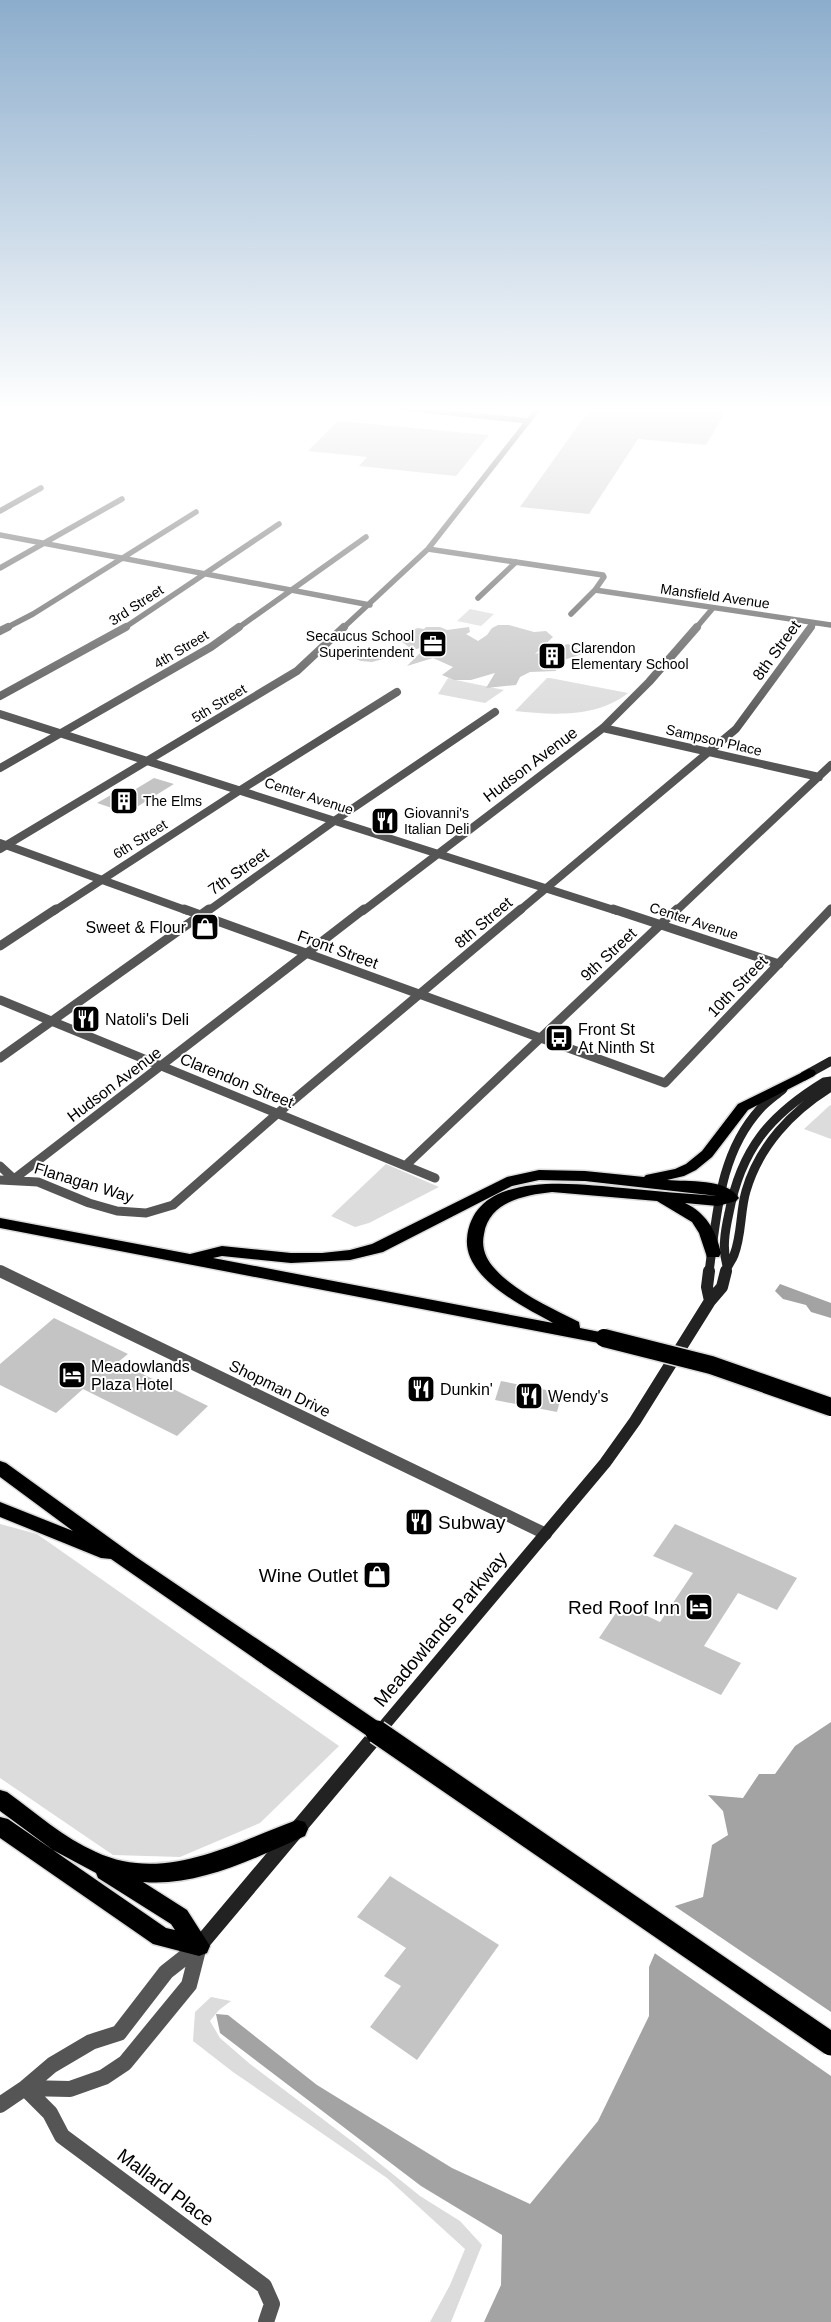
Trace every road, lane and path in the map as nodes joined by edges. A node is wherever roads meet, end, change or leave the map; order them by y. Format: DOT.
graph roads {
  1 [pos="95,514"];
  2 [pos="192,514"];
  3 [pos="455,514"];
  4 [pos="279,524"];
  5 [pos="0,535"];
  6 [pos="366,537"];
  7 [pos="44,543"];
  8 [pos="428,549"];
  9 [pos="122,558"];
  10 [pos="516,562"];
  11 [pos="0,568"];
  12 [pos="205,574"];
  13 [pos="290,590"];
  14 [pos="595,590"];
  15 [pos="478,598"];
  16 [pos="370,605"];
  17 [pos="713,608"];
  18 [pos="572,614"];
  19 [pos="814,623"];
  20 [pos="831,625"];
  21 [pos="0,631"];
  22 [pos="397,692"];
  23 [pos="0,696"];
  24 [pos="495,712"];
  25 [pos="0,714"];
  26 [pos="603,728"];
  27 [pos="62,733"];
  28 [pos="709,751"];
  29 [pos="149,760"];
  30 [pos="831,765"];
  31 [pos="0,768"];
  32 [pos="819,777"];
  33 [pos="242,789"];
  34 [pos="337,820"];
  35 [pos="2,846"];
  36 [pos="438,852"];
  37 [pos="102,879"];
  38 [pos="546,888"];
  39 [pos="831,909"];
  40 [pos="202,915"];
  41 [pos="661,925"];
  42 [pos="0,946"];
  43 [pos="308,954"];
  44 [pos="779,964"];
  45 [pos="420,995"];
  46 [pos="0,1000"];
  47 [pos="52,1021"];
  48 [pos="539,1038"];
  49 [pos="0,1058"];
  50 [pos="831,1062"];
  51 [pos="163,1066"];
  52 [pos="809,1073"];
  53 [pos="831,1081"];
  54 [pos="665,1083"];
  55 [pos="831,1087"];
  56 [pos="278,1113"];
  57 [pos="0,1166"];
  58 [pos="404,1166"];
  59 [pos="435,1178"];
  60 [pos="14,1179"];
  61 [pos="0,1180"];
  62 [pos="629,1187"];
  63 [pos="723,1197"];
  64 [pos="145,1214"];
  65 [pos="0,1223"];
  66 [pos="713,1253"];
  67 [pos="190,1258"];
  68 [pos="727,1266"];
  69 [pos="0,1271"];
  70 [pos="710,1301"];
  71 [pos="587,1334"];
  72 [pos="831,1407"];
  73 [pos="0,1468"];
  74 [pos="0,1509"];
  75 [pos="546,1534"];
  76 [pos="129,1562"];
  77 [pos="0,1798"];
  78 [pos="0,1826"];
  79 [pos="297,1829"];
  80 [pos="69,1847"];
  81 [pos="199,1946"];
  82 [pos="831,2044"];
  83 [pos="25,2088"];
  84 [pos="0,2104"];
  85 [pos="266,2322"];
  1 -- 7 [label="street"];
  2 -- 9 [label="street"];
  3 -- 8 [label="street, 5th Street"];
  4 -- 12 [label="street, 3rd Street"];
  5 -- 7 [label="street"];
  6 -- 13 [label="street, 4th Street"];
  7 -- 9 [label="street"];
  7 -- 11 [label="street"];
  8 -- 10 [label="street"];
  8 -- 16 [label="street, 5th Street"];
  9 -- 12 [label="street"];
  9 -- 21 [label="street"];
  10 -- 14 [label="street"];
  10 -- 15 [label="street"];
  12 -- 13 [label="street"];
  12 -- 23 [label="street, 3rd Street"];
  13 -- 16 [label="street"];
  13 -- 27 [label="street, 4th Street"];
  14 -- 17 [label="street, Mansfield Avenue"];
  14 -- 18 [label="street"];
  16 -- 29 [label="street, 5th Street"];
  17 -- 19 [label="street, Mansfield Avenue"];
  17 -- 26 [label="street, Hudson Avenue"];
  19 -- 20 [label="street, Mansfield Avenue"];
  19 -- 28 [label="street, 8th Street"];
  22 -- 33 [label="street, 6th Street"];
  24 -- 34 [label="street, 7th Street"];
  25 -- 27 [label="street, Center Avenue"];
  26 -- 28 [label="street, Sampson Place"];
  26 -- 36 [label="street, Hudson Avenue"];
  27 -- 29 [label="street, Center Avenue"];
  27 -- 31 [label="street, 4th Street"];
  28 -- 32 [label="street, Sampson Place"];
  28 -- 38 [label="street, 8th Street"];
  29 -- 33 [label="street, Center Avenue"];
  29 -- 35 [label="street, 5th Street"];
  30 -- 32 [label="street, 9th Street"];
  32 -- 41 [label="street, 9th Street"];
  33 -- 34 [label="street, Center Avenue"];
  33 -- 37 [label="street, 6th Street"];
  34 -- 36 [label="street, Center Avenue"];
  34 -- 40 [label="street, 7th Street"];
  35 -- 37 [label="street, Front Street"];
  36 -- 38 [label="street, Center Avenue"];
  36 -- 43 [label="street, Hudson Avenue"];
  37 -- 40 [label="street, Front Street"];
  37 -- 42 [label="street, 6th Street"];
  38 -- 41 [label="street, Center Avenue"];
  38 -- 45 [label="street, 8th Street"];
  39 -- 44 [label="street, 10th Street"];
  40 -- 43 [label="street, Front Street"];
  40 -- 47 [label="street, 7th Street"];
  41 -- 44 [label="street, Center Avenue"];
  41 -- 48 [label="street, 9th Street"];
  43 -- 45 [label="street, Front Street"];
  43 -- 51 [label="street, Hudson Avenue"];
  44 -- 54 [label="street, 10th Street"];
  45 -- 48 [label="street, Front Street"];
  45 -- 56 [label="street, 8th Street"];
  46 -- 47 [label="street, Clarendon Street"];
  47 -- 49 [label="street, 7th Street"];
  47 -- 51 [label="street, Clarendon Street"];
  48 -- 54 [label="street, Front Street"];
  48 -- 58 [label="street, 9th Street"];
  50 -- 52 [label="main road"];
  51 -- 56 [label="street, Clarendon Street"];
  51 -- 60 [label="street, Hudson Avenue"];
  52 -- 62 [label="highway"];
  52 -- 63 [label="main road"];
  53 -- 63 [label="main road"];
  55 -- 68 [label="main road, Meadowlands Parkway"];
  56 -- 58 [label="street, Clarendon Street"];
  56 -- 64 [label="street, 8th Street"];
  57 -- 60 [label="street, Flanagan Way"];
  58 -- 59 [label="street, Clarendon Street"];
  60 -- 61 [label="street, Flanagan Way"];
  60 -- 64 [label="street, Flanagan Way"];
  62 -- 63 [label="highway"];
  62 -- 66 [label="highway"];
  62 -- 67 [label="highway"];
  62 -- 71 [label="highway"];
  63 -- 66 [label="main road"];
  63 -- 68 [label="main road"];
  65 -- 67 [label="highway"];
  66 -- 70 [label="main road"];
  67 -- 71 [label="highway"];
  68 -- 70 [label="main road, Meadowlands Parkway"];
  69 -- 75 [label="street, Shopman Drive"];
  70 -- 75 [label="main road, Meadowlands Parkway"];
  71 -- 72 [label="highway, bridge"];
  73 -- 76 [label="highway"];
  74 -- 76 [label="highway"];
  75 -- 79 [label="main road, Meadowlands Parkway"];
  76 -- 82 [label="highway, bridge"];
  77 -- 80 [label="highway"];
  78 -- 81 [label="highway"];
  79 -- 80 [label="highway"];
  79 -- 81 [label="main road, Meadowlands Parkway"];
  80 -- 81 [label="highway"];
  81 -- 83 [label="street"];
  81 -- 83 [label="street"];
  83 -- 84 [label="street"];
  83 -- 85 [label="street, Mallard Place"];
}
